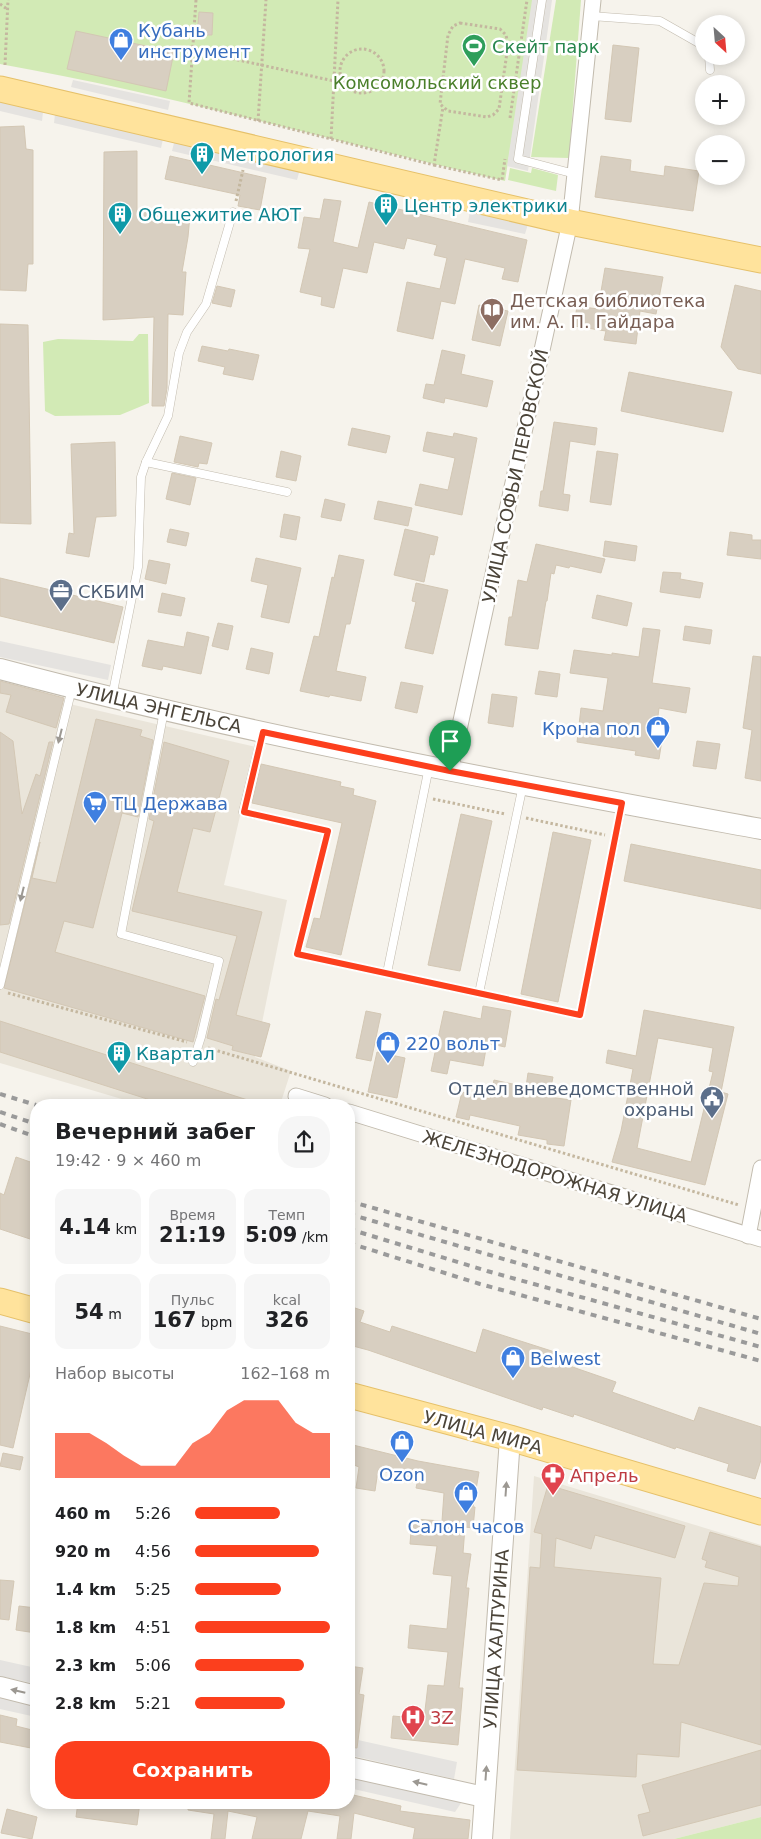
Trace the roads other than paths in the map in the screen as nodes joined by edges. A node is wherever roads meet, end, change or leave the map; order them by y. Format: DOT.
graph roads {
  1 [pos="542,0"];
  2 [pos="593,0"];
  3 [pos="591,16"];
  4 [pos="695,41"];
  5 [pos="710,65"];
  6 [pos="710,70"];
  7 [pos="2,77"];
  8 [pos="575,174"];
  9 [pos="233,212"];
  10 [pos="570,222"];
  11 [pos="761,260"];
  12 [pos="146,462"];
  13 [pos="287,492"];
  14 [pos="0,670"];
  15 [pos="72,688"];
  16 [pos="112,698"];
  17 [pos="164,710"];
  18 [pos="263,732"];
  19 [pos="428,767"];
  20 [pos="450,771"];
  21 [pos="523,785"];
  22 [pos="622,803"];
  23 [pos="761,829"];
  24 [pos="386,973"];
  25 [pos="0,985"];
  26 [pos="479,993"];
  27 [pos="193,1062"];
  28 [pos="296,1096"];
  29 [pos="306,1099"];
  30 [pos="355,1114"];
  31 [pos="761,1168"];
  32 [pos="754,1238"];
  33 [pos="0,1301"];
  34 [pos="30,1309"];
  35 [pos="355,1397"];
  36 [pos="510,1438"];
  37 [pos="761,1512"];
  38 [pos="0,1687"];
  39 [pos="30,1694"];
  40 [pos="355,1768"];
  41 [pos="484,1798"];
  42 [pos="482,1839"];
  1 -- 8 [label="lane"];
  2 -- 3 [label="street, УЛИЦА СОФЬИ ПЕРОВСКОЙ"];
  3 -- 4 [label="lane"];
  3 -- 8 [label="street, УЛИЦА СОФЬИ ПЕРОВСКОЙ"];
  5 -- 6 [label="lane"];
  7 -- 10 [label="main road"];
  8 -- 10 [label="street, УЛИЦА СОФЬИ ПЕРОВСКОЙ"];
  9 -- 12 [label="lane"];
  10 -- 11 [label="main road"];
  10 -- 20 [label="street, УЛИЦА СОФЬИ ПЕРОВСКОЙ"];
  12 -- 13 [label="lane"];
  12 -- 16 [label="lane"];
  14 -- 15 [label="street, УЛИЦА ЭНГЕЛЬСА"];
  15 -- 16 [label="street, УЛИЦА ЭНГЕЛЬСА"];
  15 -- 25 [label="lane, one-way"];
  16 -- 17 [label="street, УЛИЦА ЭНГЕЛЬСА"];
  17 -- 18 [label="street, УЛИЦА ЭНГЕЛЬСА"];
  17 -- 27 [label="lane"];
  18 -- 19 [label="street, УЛИЦА ЭНГЕЛЬСА"];
  18 -- 24 [label="lane"];
  19 -- 20 [label="street, УЛИЦА ЭНГЕЛЬСА"];
  19 -- 24 [label="lane"];
  20 -- 21 [label="street, УЛИЦА ЭНГЕЛЬСА"];
  21 -- 22 [label="street, УЛИЦА ЭНГЕЛЬСА"];
  21 -- 26 [label="lane"];
  22 -- 23 [label="street, УЛИЦА ЭНГЕЛЬСА"];
  22 -- 26 [label="lane"];
  24 -- 26 [label="lane"];
  28 -- 29 [label="street"];
  30 -- 32 [label="street, ЖЕЛЕЗНОДОРОЖНАЯ УЛИЦА"];
  31 -- 32 [label="street"];
  33 -- 34 [label="main road"];
  35 -- 36 [label="main road, УЛИЦА МИРА"];
  36 -- 37 [label="main road, УЛИЦА МИРА"];
  41 -- 36 [label="street, УЛИЦА ХАЛТУРИНА, one-way"];
  39 -- 38 [label="street, one-way"];
  41 -- 40 [label="street, one-way"];
  41 -- 42 [label="street, УЛИЦА ХАЛТУРИНА"];
}
